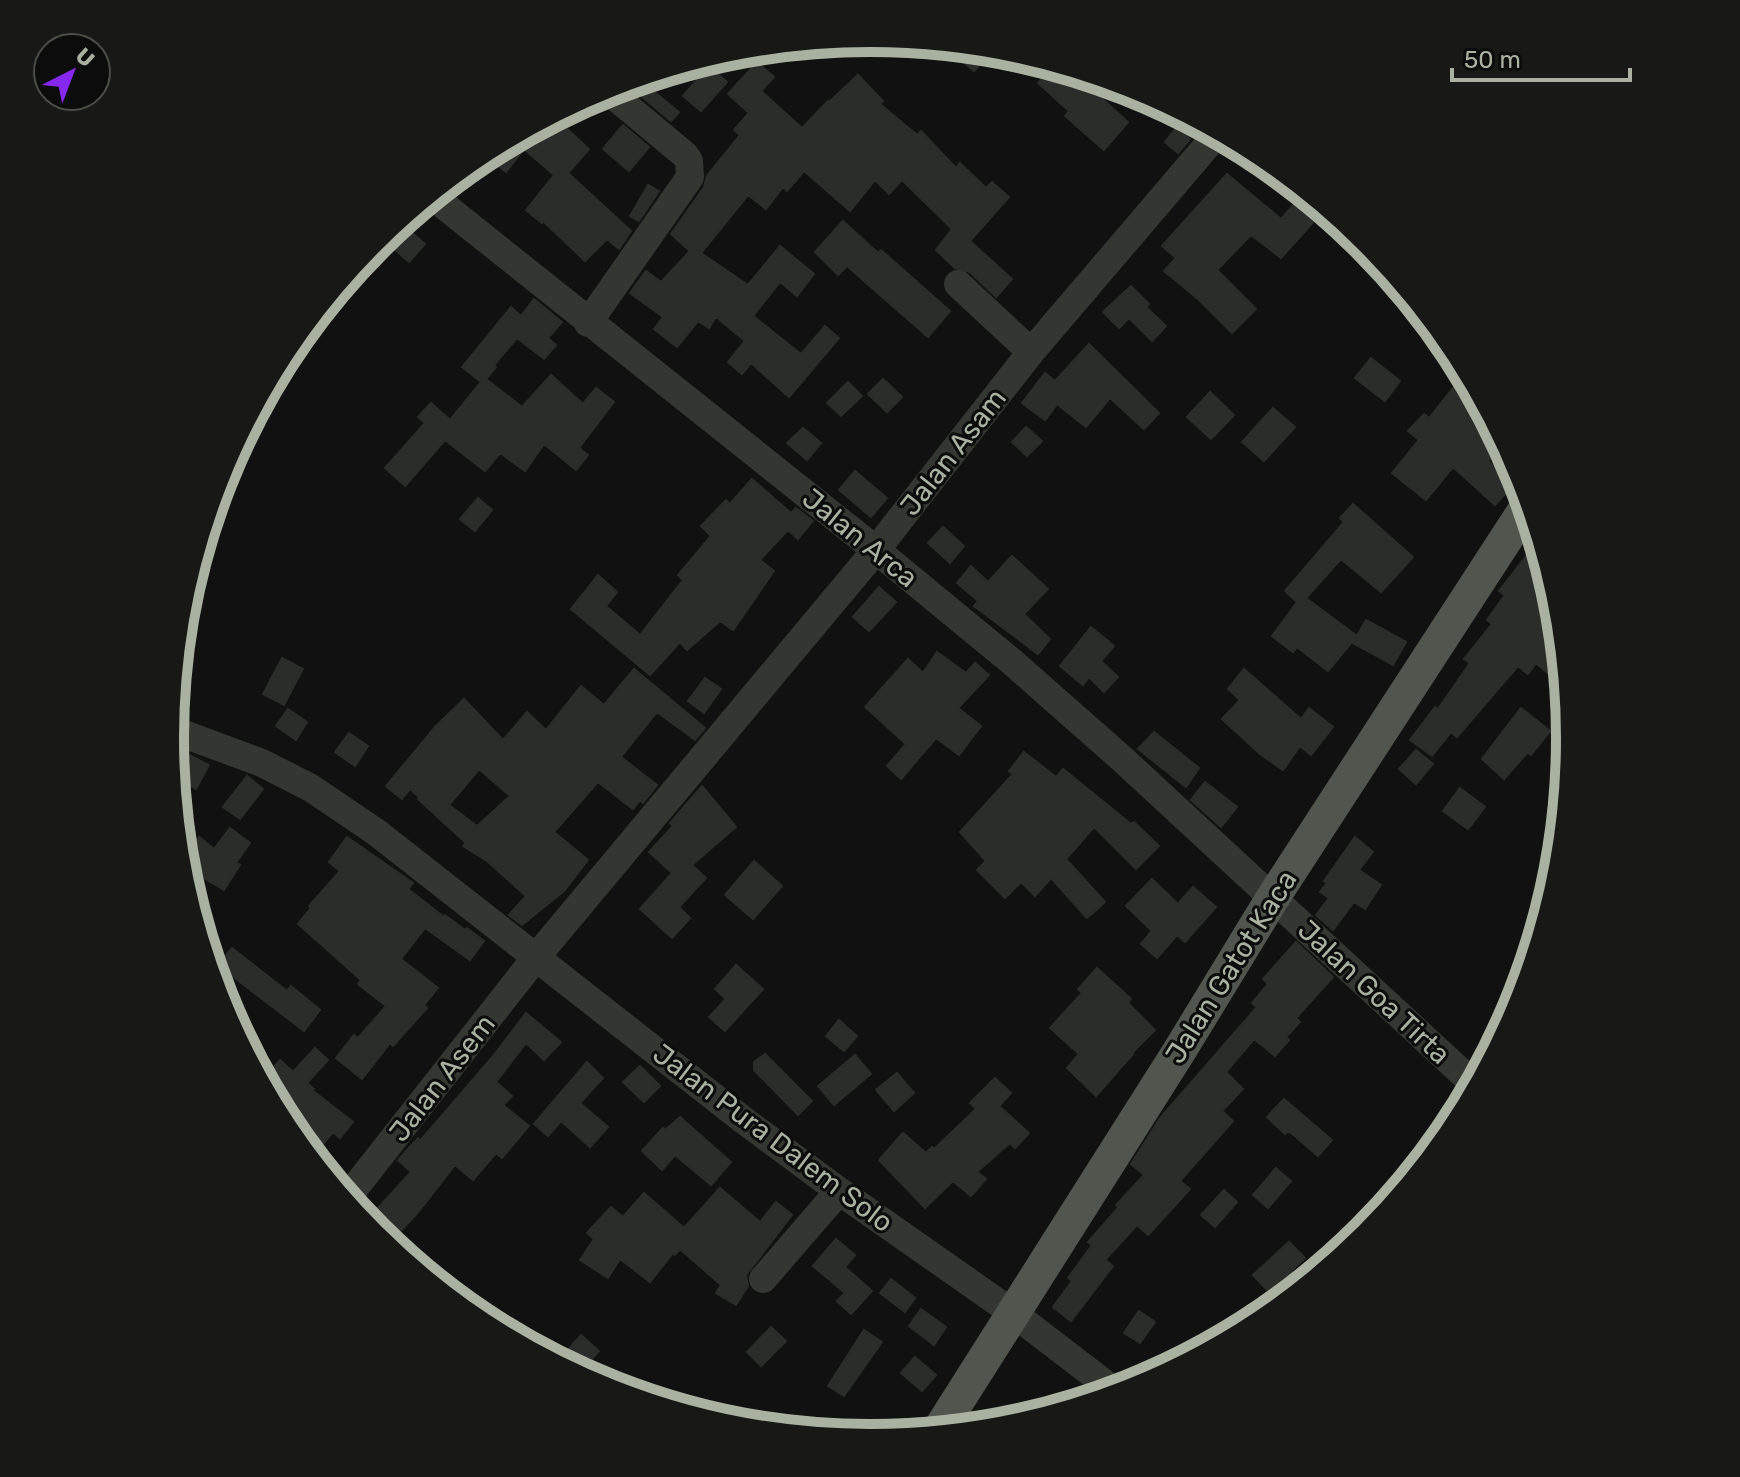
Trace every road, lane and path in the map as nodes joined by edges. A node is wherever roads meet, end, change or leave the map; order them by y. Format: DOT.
graph roads {
  1 [pos="619,100"];
  2 [pos="1210,142"];
  3 [pos="441,203"];
  4 [pos="958,284"];
  5 [pos="588,323"];
  6 [pos="1031,352"];
  7 [pos="1520,518"];
  8 [pos="876,550"];
  9 [pos="184,734"];
  10 [pos="1272,899"];
  11 [pos="537,956"];
  12 [pos="1467,1078"];
  13 [pos="353,1190"];
  14 [pos="839,1191"];
  15 [pos="763,1279"];
  16 [pos="1013,1313"];
  17 [pos="1105,1384"];
  18 [pos="945,1421"];
  1 -- 5 [label="street"];
  2 -- 6 [label="street, Jalan Asam"];
  3 -- 5 [label="street, Jalan Arca"];
  4 -- 6 [label="street"];
  5 -- 8 [label="street, Jalan Arca"];
  6 -- 8 [label="street, Jalan Asam"];
  7 -- 10 [label="main road, Jalan Gatot Kaca"];
  8 -- 10 [label="street, Jalan Arca"];
  8 -- 11 [label="street, Jalan Asam"];
  9 -- 11 [label="street, Jalan Pura Dalem Solo"];
  10 -- 12 [label="street, Jalan Goa Tirta"];
  10 -- 16 [label="main road, Jalan Gatot Kaca"];
  11 -- 13 [label="street, Jalan Asem"];
  11 -- 14 [label="street, Jalan Pura Dalem Solo"];
  14 -- 15 [label="street"];
  14 -- 16 [label="street, Jalan Pura Dalem Solo"];
  16 -- 17 [label="street, Jalan Pura Dalem Solo"];
  16 -- 18 [label="main road, Jalan Gatot Kaca"];
}
